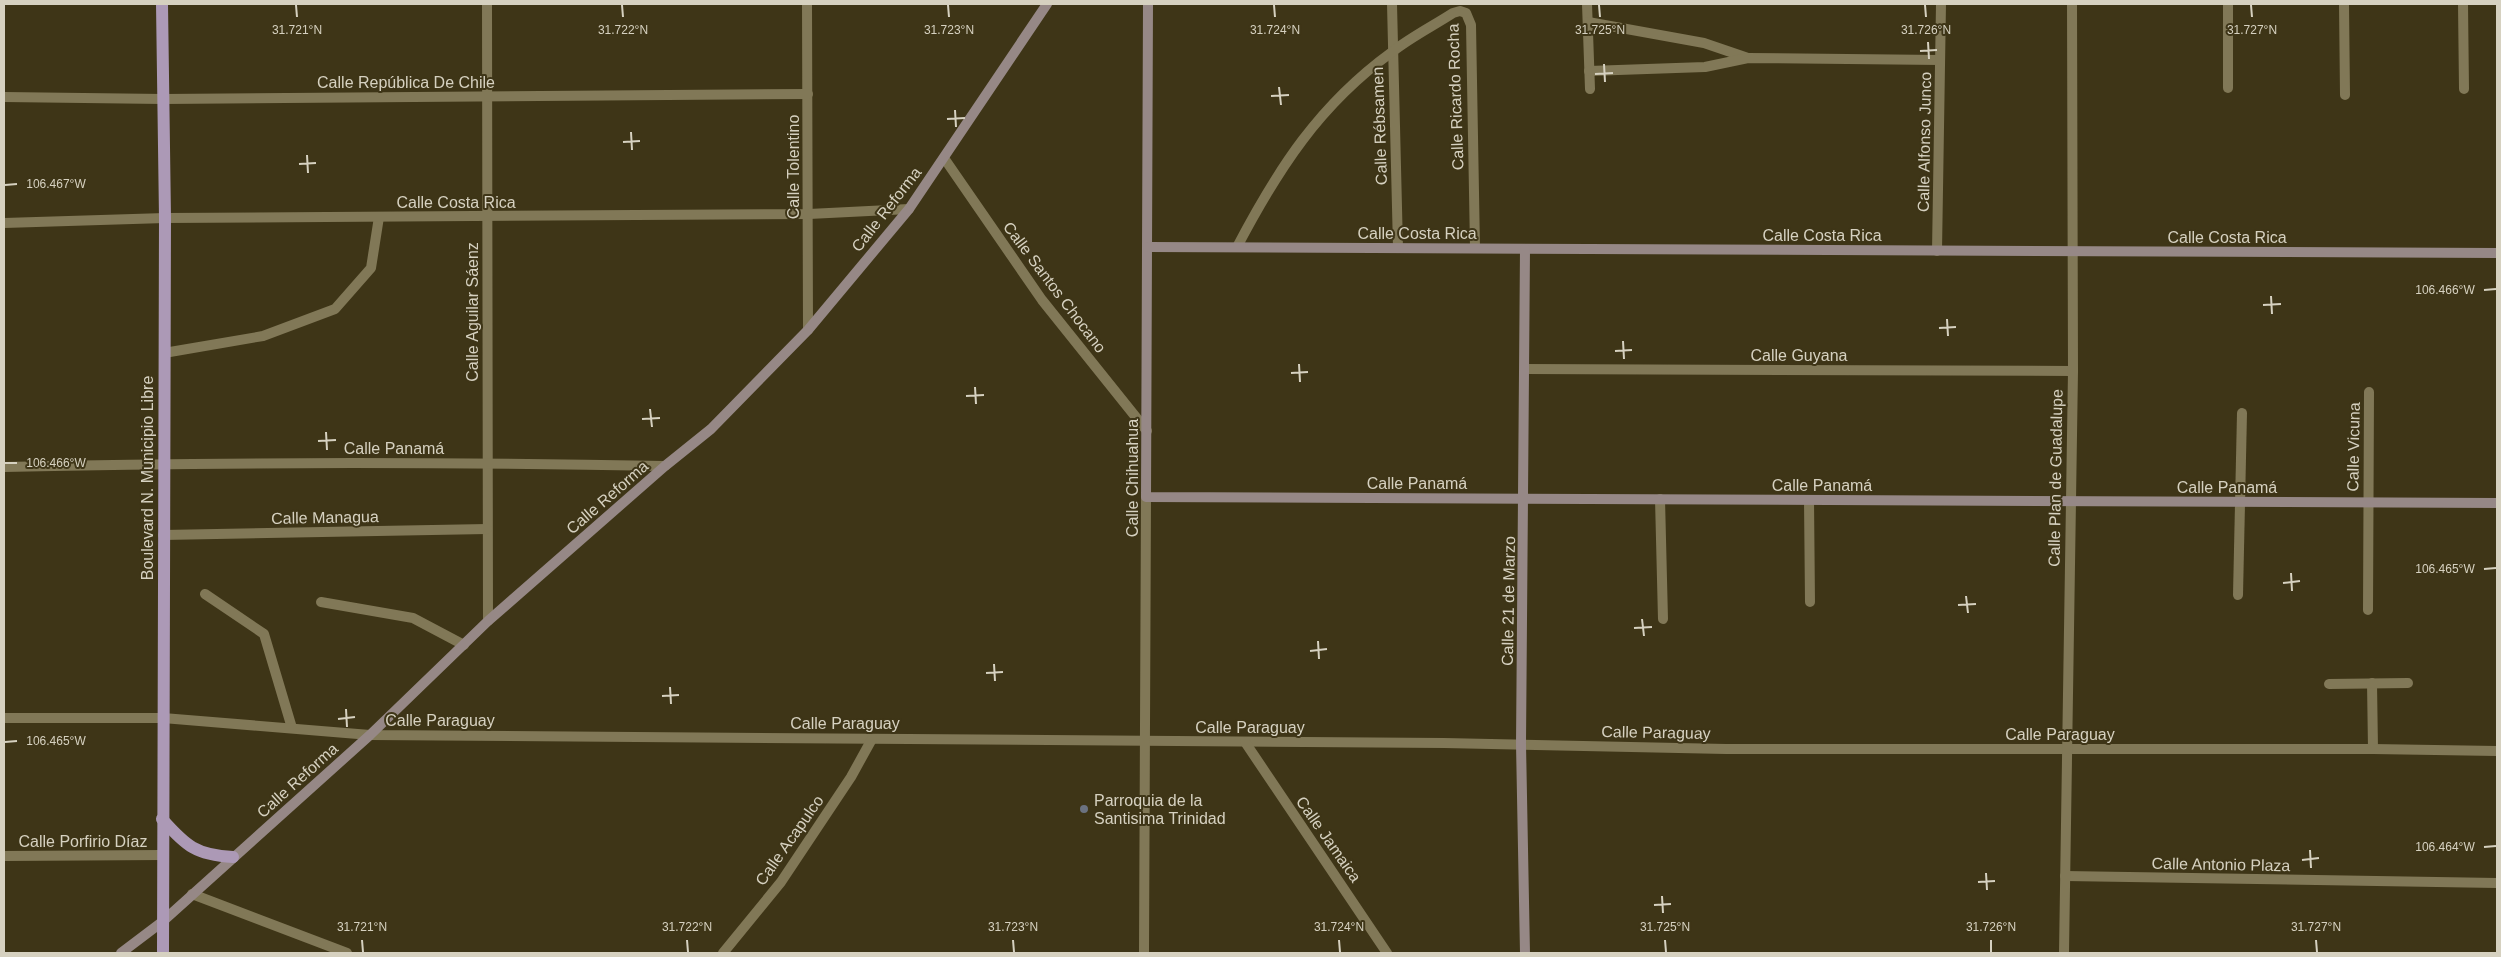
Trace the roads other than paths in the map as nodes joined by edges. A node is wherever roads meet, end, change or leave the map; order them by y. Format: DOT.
graph roads {
  1 [pos="162,4"];
  2 [pos="487,4"];
  3 [pos="807,4"];
  4 [pos="1047,4"];
  5 [pos="1148,4"];
  6 [pos="1392,4"];
  7 [pos="1587,4"];
  8 [pos="1941,4"];
  9 [pos="2072,4"];
  10 [pos="2228,4"];
  11 [pos="2344,4"];
  12 [pos="2463,4"];
  13 [pos="1588,22"];
  14 [pos="1392,51"];
  15 [pos="1748,58"];
  16 [pos="1940,60"];
  17 [pos="1589,71"];
  18 [pos="2228,88"];
  19 [pos="2464,89"];
  20 [pos="1590,90"];
  21 [pos="808,94"];
  22 [pos="2345,95"];
  23 [pos="4,97"];
  24 [pos="486,97"];
  25 [pos="163,99"];
  26 [pos="944,158"];
  27 [pos="909,210"];
  28 [pos="809,214"];
  29 [pos="379,217"];
  30 [pos="487,217"];
  31 [pos="165,218"];
  32 [pos="4,223"];
  33 [pos="1148,247"];
  34 [pos="1237,248"];
  35 [pos="1398,248"];
  36 [pos="1475,248"];
  37 [pos="1525,249"];
  38 [pos="1938,251"];
  39 [pos="2073,251"];
  40 [pos="2497,253"];
  41 [pos="808,330"];
  42 [pos="164,353"];
  43 [pos="1524,369"];
  44 [pos="2073,371"];
  45 [pos="2369,392"];
  46 [pos="2242,413"];
  47 [pos="1147,431"];
  48 [pos="488,463"];
  49 [pos="163,464"];
  50 [pos="665,466"];
  51 [pos="4,467"];
  52 [pos="1146,497"];
  53 [pos="1524,499"];
  54 [pos="1660,499"];
  55 [pos="1809,500"];
  56 [pos="2070,501"];
  57 [pos="2241,502"];
  58 [pos="2368,502"];
  59 [pos="2497,503"];
  60 [pos="488,529"];
  61 [pos="163,535"];
  62 [pos="205,594"];
  63 [pos="2238,595"];
  64 [pos="321,602"];
  65 [pos="1810,602"];
  66 [pos="2368,610"];
  67 [pos="1662,619"];
  68 [pos="488,621"];
  69 [pos="464,645"];
  70 [pos="2408,683"];
  71 [pos="2329,684"];
  72 [pos="2372,684"];
  73 [pos="4,718"];
  74 [pos="163,718"];
  75 [pos="292,728"];
  76 [pos="370,735"];
  77 [pos="872,738"];
  78 [pos="1145,741"];
  79 [pos="1245,742"];
  80 [pos="1521,744"];
  81 [pos="2066,749"];
  82 [pos="2373,749"];
  83 [pos="2497,751"];
  84 [pos="162,819"];
  85 [pos="162,855"];
  86 [pos="4,856"];
  87 [pos="233,857"];
  88 [pos="2065,876"];
  89 [pos="2497,883"];
  90 [pos="192,894"];
  91 [pos="162,922"];
  92 [pos="121,953"];
  93 [pos="162,953"];
  94 [pos="347,953"];
  95 [pos="723,953"];
  96 [pos="1144,953"];
  97 [pos="1387,953"];
  98 [pos="1525,953"];
  99 [pos="2064,953"];
  1 -- 25 [label="main road, Boulevard N. Municipio Libre"];
  2 -- 24 [label="street, Calle Aguilar Sáenz"];
  3 -- 21 [label="street, Calle Tolentino"];
  4 -- 26 [label="street, Calle Reforma"];
  5 -- 33 [label="street, Calle Chihuahua"];
  6 -- 14 [label="street, Calle Rébsamen"];
  7 -- 13 [label="street"];
  8 -- 16 [label="street, Calle Alfonso Junco"];
  9 -- 39 [label="street, Calle Plan de Guadalupe"];
  10 -- 18 [label="street"];
  11 -- 22 [label="street"];
  12 -- 19 [label="street"];
  13 -- 15 [label="street"];
  13 -- 17 [label="street"];
  14 -- 34 [label="street, Calle Ricardo Rocha"];
  14 -- 35 [label="street, Calle Rébsamen"];
  14 -- 36 [label="street, Calle Ricardo Rocha"];
  15 -- 16 [label="street"];
  15 -- 17 [label="street"];
  16 -- 38 [label="street, Calle Alfonso Junco"];
  17 -- 20 [label="street"];
  21 -- 24 [label="street, Calle República De Chile"];
  21 -- 28 [label="street, Calle Tolentino"];
  23 -- 25 [label="street, Calle República De Chile"];
  24 -- 25 [label="street, Calle República De Chile"];
  24 -- 30 [label="street, Calle Aguilar Sáenz"];
  25 -- 31 [label="main road, Boulevard N. Municipio Libre"];
  26 -- 27 [label="street, Calle Reforma"];
  26 -- 47 [label="street, Calle Santos Chocano"];
  27 -- 28 [label="street, Calle Costa Rica"];
  27 -- 41 [label="street, Calle Reforma"];
  28 -- 30 [label="street, Calle Costa Rica"];
  28 -- 41 [label="street, Calle Tolentino"];
  29 -- 30 [label="street, Calle Costa Rica"];
  29 -- 31 [label="street, Calle Costa Rica"];
  29 -- 42 [label="street"];
  30 -- 48 [label="street, Calle Aguilar Sáenz"];
  31 -- 32 [label="street, Calle Costa Rica"];
  31 -- 42 [label="main road, Boulevard N. Municipio Libre"];
  33 -- 34 [label="street, Calle Costa Rica"];
  33 -- 47 [label="street, Calle Chihuahua"];
  34 -- 35 [label="street, Calle Costa Rica"];
  35 -- 36 [label="street, Calle Costa Rica"];
  36 -- 37 [label="street, Calle Costa Rica"];
  37 -- 38 [label="street, Calle Costa Rica"];
  37 -- 43 [label="street, Calle 21 de Marzo"];
  38 -- 39 [label="street, Calle Costa Rica"];
  39 -- 40 [label="street, Calle Costa Rica"];
  39 -- 44 [label="street, Calle Plan de Guadalupe"];
  41 -- 50 [label="street, Calle Reforma"];
  42 -- 49 [label="main road, Boulevard N. Municipio Libre"];
  43 -- 44 [label="street, Calle Guyana"];
  43 -- 53 [label="street, Calle 21 de Marzo"];
  44 -- 56 [label="street, Calle Plan de Guadalupe"];
  45 -- 58 [label="street, Calle Vicuna"];
  46 -- 57 [label="street"];
  47 -- 52 [label="street, Calle Chihuahua"];
  48 -- 49 [label="street, Calle Panamá"];
  48 -- 50 [label="street, Calle Panamá"];
  48 -- 60 [label="street, Calle Aguilar Sáenz"];
  49 -- 51 [label="street, Calle Panamá"];
  49 -- 61 [label="main road, Boulevard N. Municipio Libre"];
  50 -- 68 [label="street, Calle Reforma"];
  52 -- 53 [label="street, Calle Panamá"];
  52 -- 78 [label="street, Calle Chihuahua"];
  53 -- 54 [label="street, Calle Panamá"];
  53 -- 80 [label="street, Calle 21 de Marzo"];
  54 -- 55 [label="street, Calle Panamá"];
  54 -- 67 [label="street"];
  55 -- 56 [label="street, Calle Panamá"];
  55 -- 65 [label="street"];
  56 -- 57 [label="street, Calle Panamá"];
  56 -- 81 [label="street, Calle Plan de Guadalupe"];
  57 -- 58 [label="street, Calle Panamá"];
  57 -- 63 [label="street"];
  58 -- 59 [label="street, Calle Panamá"];
  58 -- 66 [label="street, Calle Vicuna"];
  60 -- 61 [label="street, Calle Managua"];
  60 -- 68 [label="street, Calle Aguilar Sáenz"];
  61 -- 74 [label="main road, Boulevard N. Municipio Libre"];
  62 -- 75 [label="street"];
  64 -- 69 [label="street"];
  68 -- 69 [label="street, Calle Reforma"];
  69 -- 76 [label="street, Calle Reforma"];
  70 -- 72 [label="street"];
  71 -- 72 [label="street"];
  72 -- 82 [label="street"];
  73 -- 74 [label="street, Calle Paraguay"];
  74 -- 75 [label="street, Calle Paraguay"];
  74 -- 84 [label="main road, Boulevard N. Municipio Libre"];
  75 -- 76 [label="street, Calle Paraguay"];
  76 -- 77 [label="street, Calle Paraguay"];
  76 -- 87 [label="street, Calle Reforma"];
  77 -- 78 [label="street, Calle Paraguay"];
  77 -- 95 [label="street, Calle Acapulco"];
  78 -- 79 [label="street, Calle Paraguay"];
  78 -- 96 [label="street, Calle Chihuahua"];
  79 -- 80 [label="street, Calle Paraguay"];
  79 -- 97 [label="street, Calle Jamaica"];
  80 -- 81 [label="street, Calle Paraguay"];
  80 -- 98 [label="street, Calle 21 de Marzo"];
  81 -- 82 [label="street, Calle Paraguay"];
  81 -- 88 [label="street, Calle Plan de Guadalupe"];
  82 -- 83 [label="street, Calle Paraguay"];
  84 -- 85 [label="main road, Boulevard N. Municipio Libre"];
  84 -- 87 [label="main road"];
  85 -- 86 [label="street, Calle Porfirio Díaz"];
  85 -- 91 [label="main road, Boulevard N. Municipio Libre"];
  87 -- 90 [label="street, Calle Reforma"];
  88 -- 89 [label="street, Calle Antonio Plaza"];
  88 -- 99 [label="street, Calle Plan de Guadalupe"];
  90 -- 91 [label="street, Calle Reforma"];
  90 -- 94 [label="street"];
  91 -- 92 [label="street, Calle Reforma"];
  91 -- 93 [label="main road, Boulevard N. Municipio Libre"];
}
